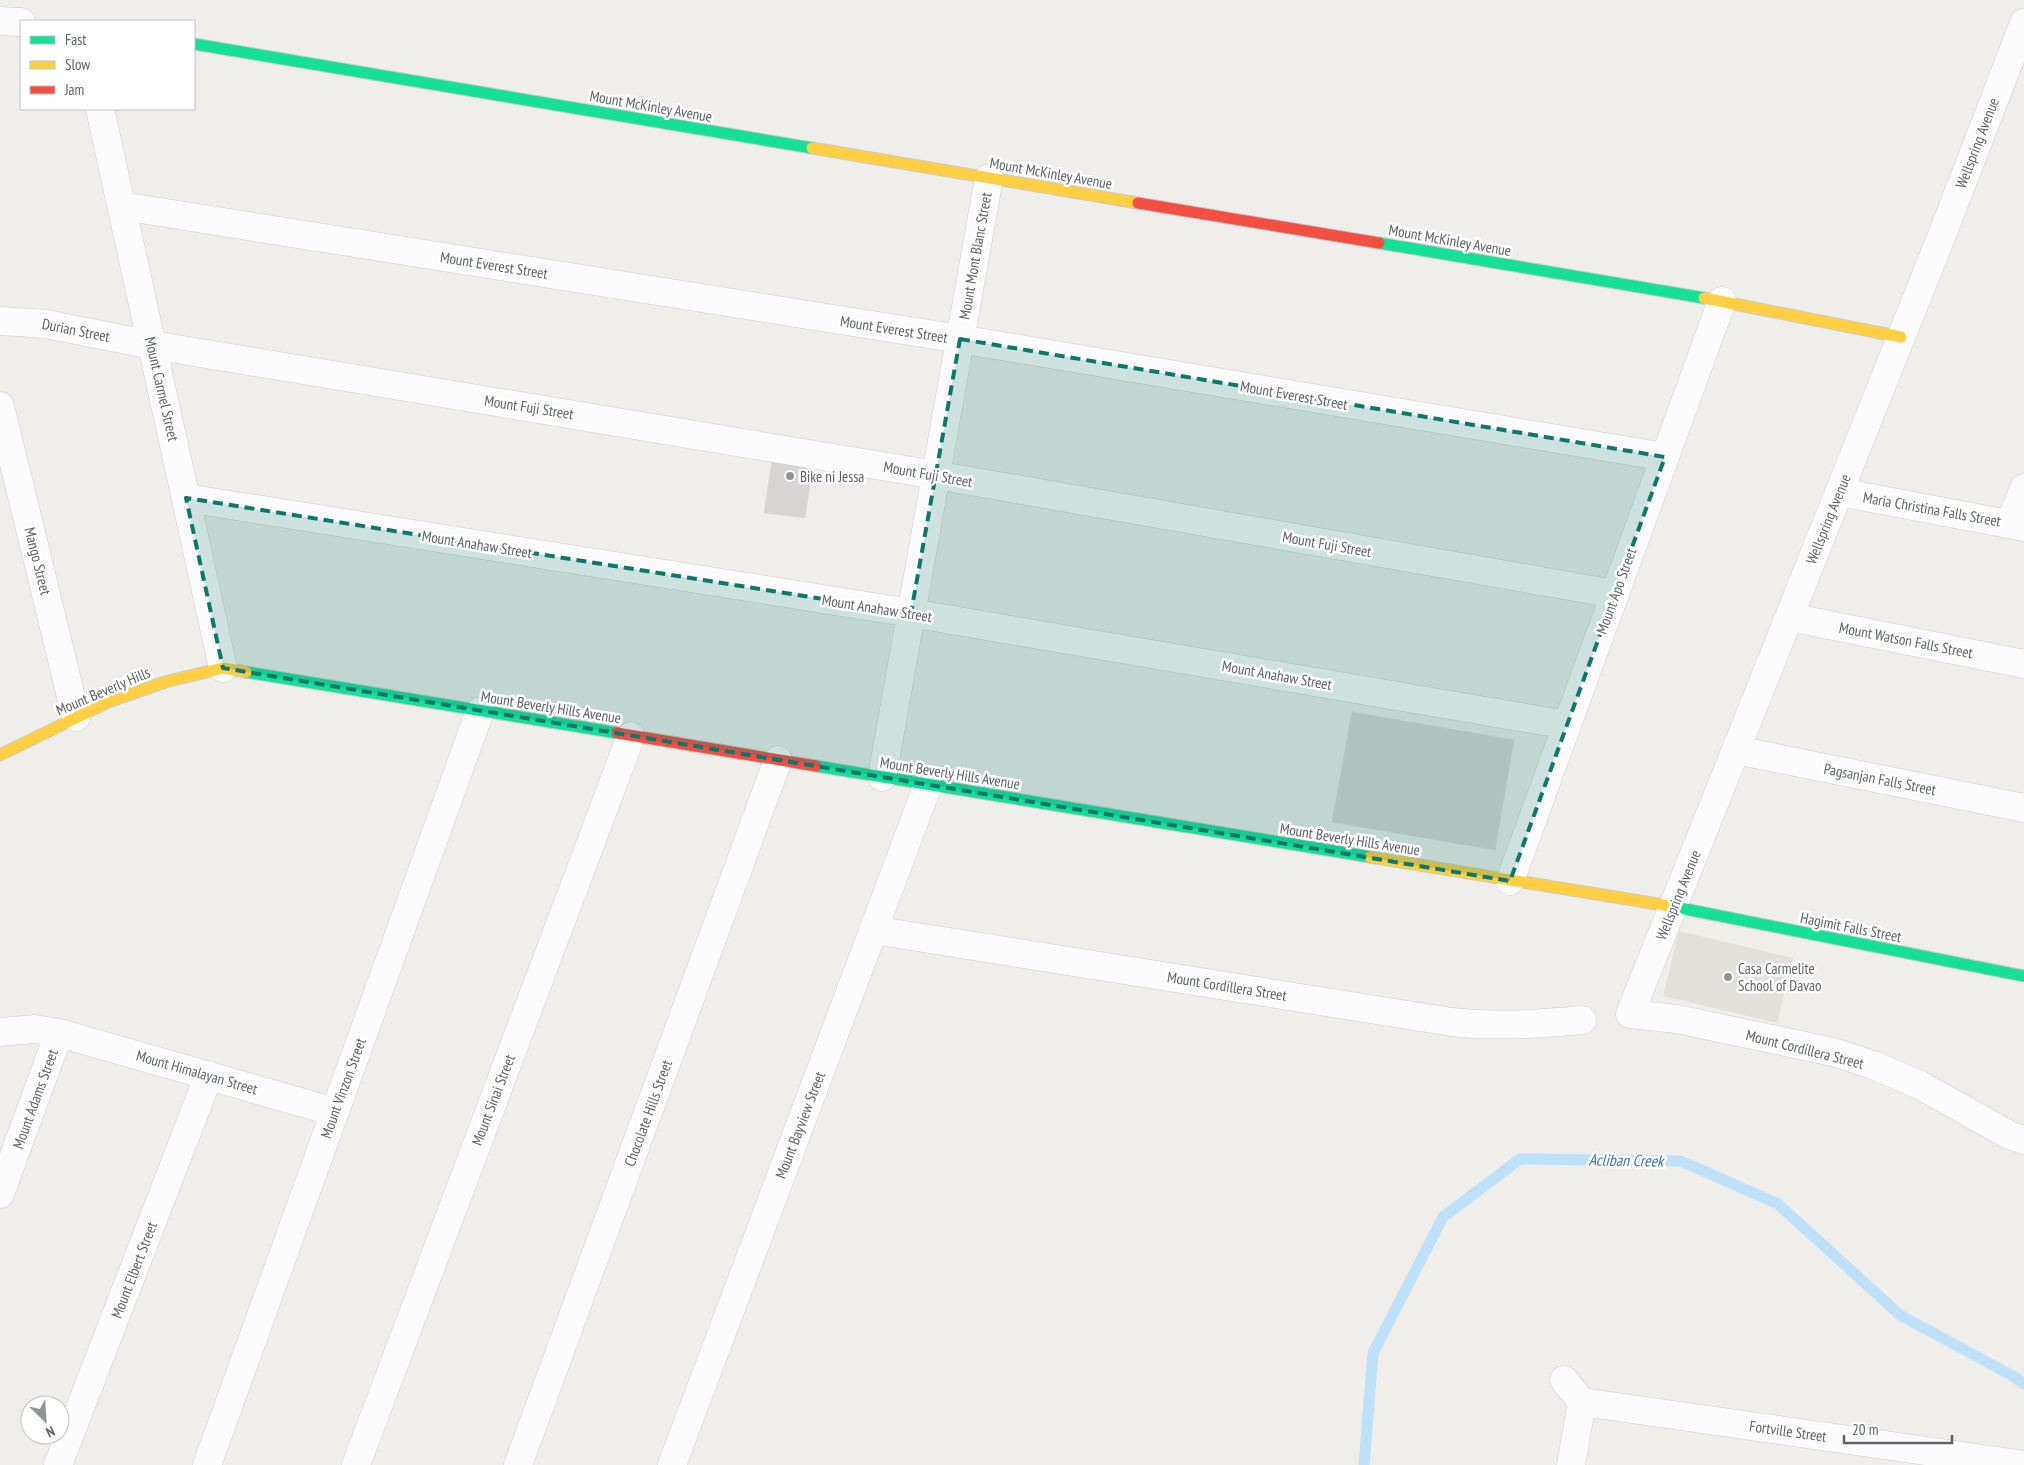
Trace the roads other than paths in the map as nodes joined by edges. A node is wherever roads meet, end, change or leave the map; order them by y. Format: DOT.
graph roads {
  1 [pos="0,21"];
  2 [pos="20,22"];
  3 [pos="2024,24"];
  4 [pos="195,44"];
  5 [pos="2014,73"];
  6 [pos="100,110"];
  7 [pos="989,178"];
  8 [pos="122,206"];
  9 [pos="1722,301"];
  10 [pos="0,321"];
  11 [pos="1901,337"];
  12 [pos="960,339"];
  13 [pos="152,345"];
  14 [pos="0,406"];
  15 [pos="1666,457"];
  16 [pos="936,475"];
  17 [pos="2024,488"];
  18 [pos="1839,492"];
  19 [pos="186,498"];
  20 [pos="2017,525"];
  21 [pos="1615,594"];
  22 [pos="912,613"];
  23 [pos="1789,617"];
  24 [pos="2024,664"];
  25 [pos="223,668"];
  26 [pos="480,711"];
  27 [pos="76,717"];
  28 [pos="1567,725"];
  29 [pos="631,736"];
  30 [pos="1736,750"];
  31 [pos="0,755"];
  32 [pos="778,760"];
  33 [pos="882,777"];
  34 [pos="928,785"];
  35 [pos="2024,808"];
  36 [pos="1510,880"];
  37 [pos="1673,907"];
  38 [pos="873,930"];
  39 [pos="2024,976"];
  40 [pos="1630,1014"];
  41 [pos="1582,1020"];
  42 [pos="0,1032"];
  43 [pos="60,1033"];
  44 [pos="209,1076"];
  45 [pos="335,1112"];
  46 [pos="2024,1140"];
  47 [pos="0,1194"];
  48 [pos="1564,1380"];
  49 [pos="1582,1402"];
  50 [pos="58,1465"];
  51 [pos="207,1465"];
  52 [pos="356,1465"];
  53 [pos="518,1465"];
  54 [pos="672,1465"];
  55 [pos="1571,1465"];
  56 [pos="2024,1465"];
  1 -- 2 [label="street"];
  3 -- 5 [label="street, Wellspring Avenue"];
  4 -- 7 [label="street, Mount McKinley Avenue"];
  5 -- 11 [label="street, Wellspring Avenue"];
  6 -- 8 [label="street, Mount Carmel Street"];
  7 -- 9 [label="street, Mount McKinley Avenue"];
  7 -- 12 [label="street, Mount Mont Blanc Street"];
  8 -- 12 [label="street, Mount Everest Street"];
  8 -- 13 [label="street, Mount Carmel Street"];
  9 -- 11 [label="street, Mount McKinley Avenue"];
  9 -- 15 [label="street, Mount Apo Street"];
  10 -- 13 [label="street, Durian Street"];
  11 -- 18 [label="street, Wellspring Avenue"];
  12 -- 15 [label="street, Mount Everest Street"];
  12 -- 16 [label="street, Mount Mont Blanc Street"];
  13 -- 16 [label="street, Mount Fuji Street"];
  13 -- 19 [label="street, Mount Carmel Street"];
  14 -- 27 [label="street, Mango Street"];
  15 -- 21 [label="street, Mount Apo Street"];
  16 -- 21 [label="street, Mount Fuji Street"];
  16 -- 22 [label="street, Mount Mont Blanc Street"];
  17 -- 20 [label="street"];
  18 -- 20 [label="street, Maria Christina Falls Street"];
  18 -- 23 [label="street, Wellspring Avenue"];
  19 -- 22 [label="street, Mount Anahaw Street"];
  19 -- 25 [label="street, Mount Carmel Street"];
  21 -- 28 [label="street, Mount Apo Street"];
  22 -- 28 [label="street, Mount Anahaw Street"];
  22 -- 33 [label="street, Mount Mont Blanc Street"];
  23 -- 24 [label="street, Mount Watson Falls Street"];
  23 -- 30 [label="street, Wellspring Avenue"];
  25 -- 26 [label="street, Mount Beverly Hills Avenue"];
  25 -- 27 [label="street, Mount Beverly Hills"];
  26 -- 29 [label="street, Mount Beverly Hills Avenue"];
  26 -- 45 [label="street, Mount Vinzon Street"];
  27 -- 31 [label="street, Mount Beverly Hills"];
  28 -- 36 [label="street, Mount Apo Street"];
  29 -- 32 [label="street, Mount Beverly Hills Avenue"];
  29 -- 52 [label="street, Mount Sinai Street"];
  30 -- 35 [label="street, Pagsanjan Falls Street"];
  30 -- 37 [label="street, Wellspring Avenue"];
  32 -- 33 [label="street, Mount Beverly Hills Avenue"];
  32 -- 53 [label="street, Chocolate Hills Street"];
  33 -- 34 [label="street, Mount Beverly Hills Avenue"];
  34 -- 36 [label="street, Mount Beverly Hills Avenue"];
  34 -- 38 [label="street, Mount Bayview Street"];
  36 -- 37 [label="street, Mount Beverly Hills Avenue"];
  37 -- 39 [label="street, Hagimit Falls Street"];
  37 -- 40 [label="street, Wellspring Avenue"];
  38 -- 41 [label="street, Mount Cordillera Street"];
  38 -- 54 [label="street, Mount Bayview Street"];
  40 -- 46 [label="street, Mount Cordillera Street"];
  42 -- 43 [label="street, Mount Himalayan Street"];
  43 -- 44 [label="street, Mount Himalayan Street"];
  43 -- 47 [label="street, Mount Adams Street"];
  44 -- 45 [label="street, Mount Himalayan Street"];
  44 -- 50 [label="street, Mount Elbert Street"];
  45 -- 51 [label="street, Mount Vinzon Street"];
  48 -- 49 [label="street"];
  49 -- 55 [label="street"];
  49 -- 56 [label="street, Fortville Street"];
}
